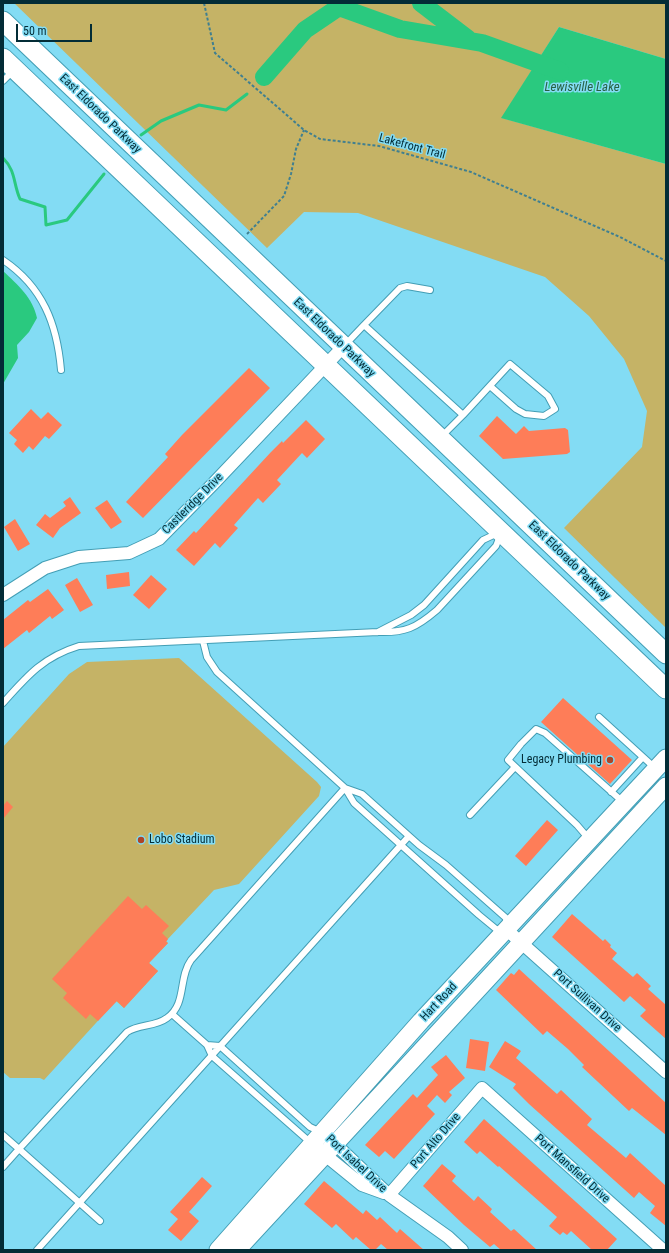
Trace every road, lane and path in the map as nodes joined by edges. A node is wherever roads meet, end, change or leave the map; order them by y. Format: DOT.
graph roads {
  1 [pos="204,3"];
  2 [pos="3,22"];
  3 [pos="7,69"];
  4 [pos="304,130"];
  5 [pos="244,237"];
  6 [pos="3,260"];
  7 [pos="666,261"];
  8 [pos="430,290"];
  9 [pos="364,325"];
  10 [pos="343,347"];
  11 [pos="325,364"];
  12 [pos="61,370"];
  13 [pos="490,386"];
  14 [pos="463,415"];
  15 [pos="440,438"];
  16 [pos="502,531"];
  17 [pos="3,595"];
  18 [pos="378,632"];
  19 [pos="203,641"];
  20 [pos="666,654"];
  21 [pos="666,689"];
  22 [pos="3,703"];
  23 [pos="599,717"];
  24 [pos="643,757"];
  25 [pos="661,764"];
  26 [pos="515,767"];
  27 [pos="666,786"];
  28 [pos="345,788"];
  29 [pos="611,792"];
  30 [pos="624,803"];
  31 [pos="470,815"];
  32 [pos="409,836"];
  33 [pos="590,840"];
  34 [pos="400,846"];
  35 [pos="604,852"];
  36 [pos="507,930"];
  37 [pos="521,942"];
  38 [pos="172,1014"];
  39 [pos="207,1044"];
  40 [pos="220,1046"];
  41 [pos="212,1056"];
  42 [pos="666,1072"];
  43 [pos="482,1088"];
  44 [pos="3,1134"];
  45 [pos="318,1138"];
  46 [pos="19,1149"];
  47 [pos="330,1150"];
  48 [pos="3,1167"];
  49 [pos="389,1195"];
  50 [pos="80,1203"];
  51 [pos="100,1221"];
  52 [pos="37,1250"];
  53 [pos="218,1250"];
  54 [pos="237,1250"];
  55 [pos="462,1250"];
  56 [pos="662,1250"];
  1 -- 4 [label="path, Lakefront Trail"];
  2 -- 10 [label="main road, East Eldorado Parkway"];
  3 -- 11 [label="main road, East Eldorado Parkway"];
  4 -- 5 [label="path"];
  4 -- 7 [label="path, Lakefront Trail"];
  6 -- 12 [label="lane"];
  8 -- 9 [label="lane"];
  9 -- 10 [label="lane"];
  9 -- 14 [label="lane"];
  10 -- 11 [label="street, Castleridge Drive"];
  10 -- 15 [label="main road, East Eldorado Parkway"];
  11 -- 16 [label="main road, East Eldorado Parkway"];
  11 -- 17 [label="street, Castleridge Drive"];
  13 -- 13 [label="lane"];
  13 -- 14 [label="lane"];
  14 -- 15 [label="lane"];
  15 -- 20 [label="main road, East Eldorado Parkway"];
  16 -- 18 [label="lane"];
  16 -- 18 [label="lane"];
  16 -- 21 [label="main road, East Eldorado Parkway"];
  18 -- 19 [label="lane"];
  19 -- 22 [label="lane"];
  19 -- 28 [label="lane"];
  23 -- 24 [label="lane"];
  24 -- 25 [label="lane"];
  24 -- 29 [label="lane"];
  25 -- 30 [label="street, Hart Road"];
  26 -- 29 [label="lane"];
  26 -- 31 [label="lane"];
  26 -- 33 [label="lane"];
  27 -- 35 [label="street, Hart Road"];
  28 -- 32 [label="lane"];
  28 -- 34 [label="lane"];
  28 -- 38 [label="lane"];
  29 -- 30 [label="lane"];
  30 -- 33 [label="street, Hart Road"];
  32 -- 34 [label="lane"];
  32 -- 36 [label="lane"];
  33 -- 35 [label="street"];
  33 -- 36 [label="street, Hart Road"];
  34 -- 36 [label="lane"];
  34 -- 40 [label="lane"];
  35 -- 37 [label="street, Hart Road"];
  36 -- 37 [label="street, Port Sullivan Drive"];
  36 -- 45 [label="street, Hart Road"];
  37 -- 42 [label="street, Port Sullivan Drive"];
  37 -- 47 [label="street, Hart Road"];
  38 -- 39 [label="lane"];
  38 -- 46 [label="lane"];
  39 -- 40 [label="lane"];
  39 -- 41 [label="lane"];
  40 -- 41 [label="lane"];
  40 -- 45 [label="lane"];
  41 -- 45 [label="lane"];
  41 -- 50 [label="lane"];
  43 -- 49 [label="street, Port Alto Drive"];
  43 -- 56 [label="street, Port Mansfield Drive"];
  44 -- 46 [label="lane"];
  45 -- 47 [label="street, Port Isabel Drive"];
  45 -- 47 [label="street, Port Isabel Drive"];
  45 -- 53 [label="street, Hart Road"];
  46 -- 48 [label="lane"];
  46 -- 50 [label="lane"];
  47 -- 49 [label="street, Port Isabel Drive"];
  47 -- 54 [label="street, Hart Road"];
  49 -- 55 [label="street, Port Isabel Drive"];
  50 -- 51 [label="lane"];
  50 -- 52 [label="lane"];
}
